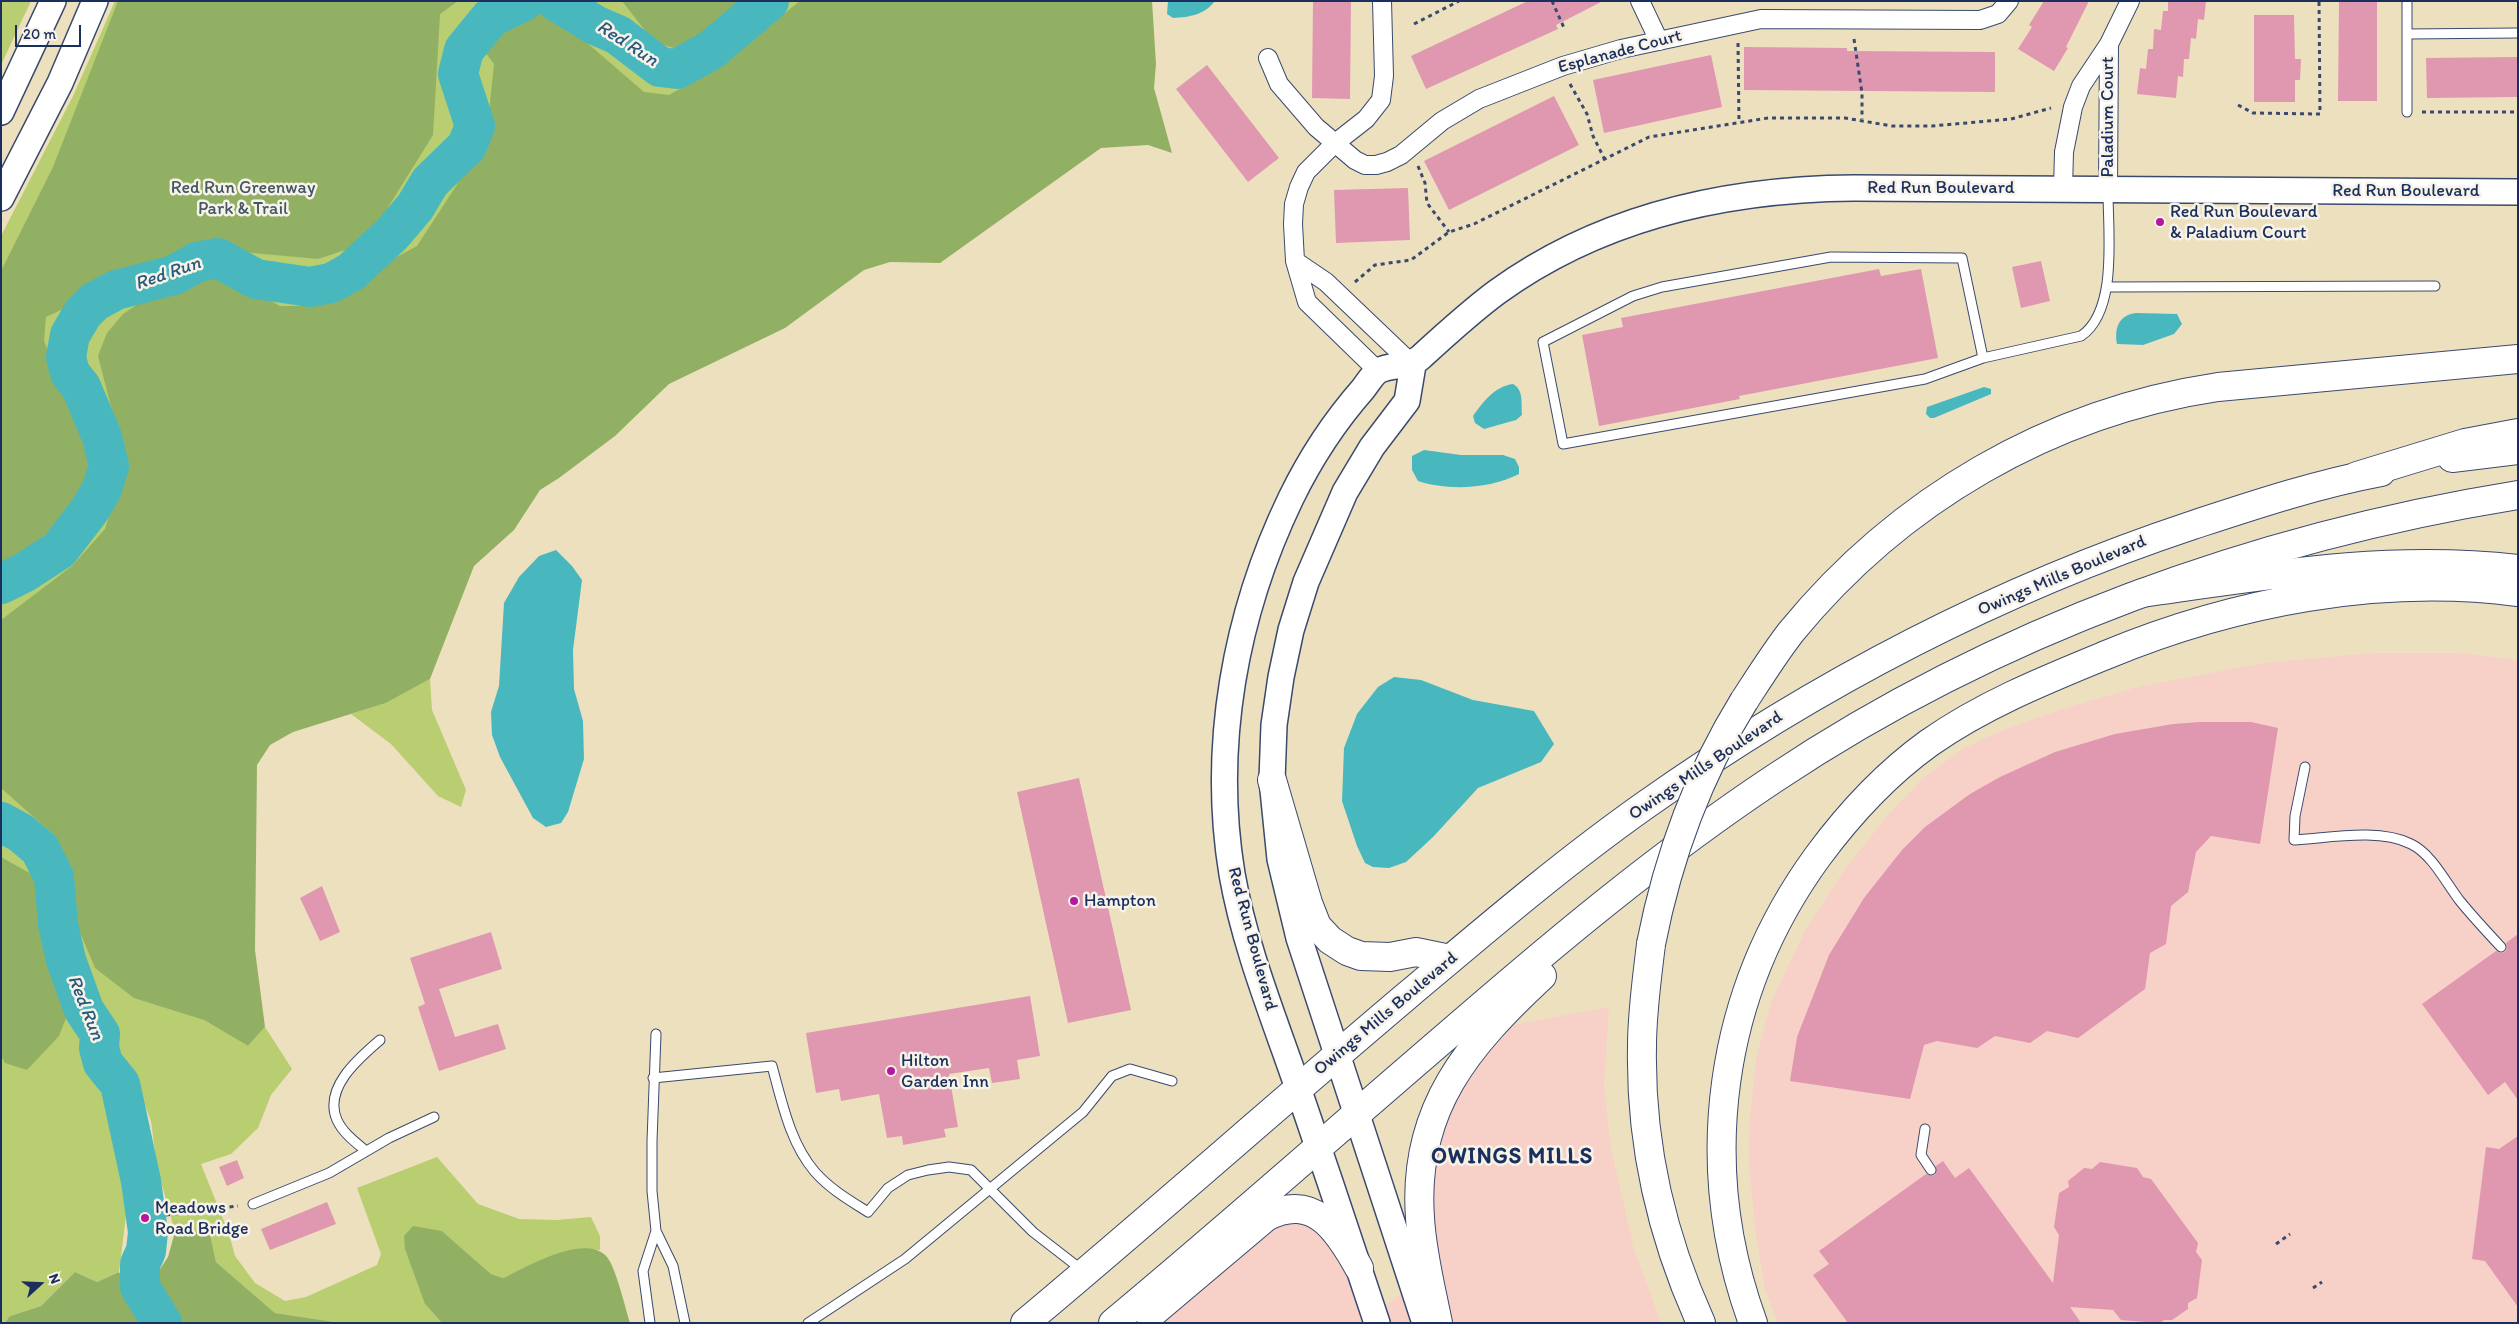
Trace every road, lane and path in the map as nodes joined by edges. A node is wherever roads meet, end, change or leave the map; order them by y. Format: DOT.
graph roads {
  1 [pos="53,1"];
  2 [pos="95,1"];
  3 [pos="1382,1"];
  4 [pos="1458,1"];
  5 [pos="1552,1"];
  6 [pos="1640,1"];
  7 [pos="2009,1"];
  8 [pos="2130,1"];
  9 [pos="2319,1"];
  10 [pos="2407,1"];
  11 [pos="1414,24"];
  12 [pos="1565,30"];
  13 [pos="2518,33"];
  14 [pos="1854,34"];
  15 [pos="2407,34"];
  16 [pos="1659,41"];
  17 [pos="1738,41"];
  18 [pos="2109,44"];
  19 [pos="1268,58"];
  20 [pos="1569,82"];
  21 [pos="2238,105"];
  22 [pos="2051,108"];
  23 [pos="1,112"];
  24 [pos="2406,112"];
  25 [pos="2518,112"];
  26 [pos="1862,120"];
  27 [pos="1739,123"];
  28 [pos="1334,144"];
  29 [pos="1604,158"];
  30 [pos="1416,164"];
  31 [pos="2063,189"];
  32 [pos="2108,189"];
  33 [pos="2518,192"];
  34 [pos="1,198"];
  35 [pos="1449,232"];
  36 [pos="1296,261"];
  37 [pos="2435,286"];
  38 [pos="1350,287"];
  39 [pos="2108,287"];
  40 [pos="1982,358"];
  41 [pos="2518,359"];
  42 [pos="1413,364"];
  43 [pos="1378,371"];
  44 [pos="2518,433"];
  45 [pos="2518,450"];
  46 [pos="2356,476"];
  47 [pos="2518,495"];
  48 [pos="2518,569"];
  49 [pos="2518,592"];
  50 [pos="2142,593"];
  51 [pos="2304,767"];
  52 [pos="1272,780"];
  53 [pos="1597,908"];
  54 [pos="2501,947"];
  55 [pos="1450,959"];
  56 [pos="656,1034"];
  57 [pos="380,1040"];
  58 [pos="1337,1055"];
  59 [pos="653,1078"];
  60 [pos="1172,1081"];
  61 [pos="1298,1088"];
  62 [pos="1356,1113"];
  63 [pos="434,1117"];
  64 [pos="1925,1129"];
  65 [pos="1317,1146"];
  66 [pos="366,1151"];
  67 [pos="1931,1170"];
  68 [pos="990,1188"];
  69 [pos="253,1204"];
  70 [pos="166,1215"];
  71 [pos="656,1231"];
  72 [pos="2290,1234"];
  73 [pos="2276,1244"];
  74 [pos="1359,1268"];
  75 [pos="1086,1272"];
  76 [pos="2322,1282"];
  77 [pos="2313,1288"];
  78 [pos="650,1323"];
  79 [pos="685,1323"];
  80 [pos="808,1323"];
  81 [pos="1025,1323"];
  82 [pos="1113,1323"];
  83 [pos="1141,1323"];
  84 [pos="1377,1323"];
  85 [pos="1425,1323"];
  86 [pos="1438,1323"];
  87 [pos="1700,1323"];
  88 [pos="1753,1323"];
  1 -- 23 [label="main road"];
  2 -- 34 [label="main road"];
  3 -- 28 [label="street"];
  4 -- 11 [label="path"];
  5 -- 12 [label="path"];
  6 -- 16 [label="street"];
  7 -- 16 [label="street, Esplanade Court"];
  8 -- 18 [label="street, Paladium Court"];
  9 -- 21 [label="path"];
  10 -- 15 [label="lane"];
  13 -- 15 [label="lane"];
  14 -- 26 [label="path"];
  15 -- 24 [label="lane"];
  16 -- 28 [label="street, Esplanade Court"];
  17 -- 27 [label="path"];
  18 -- 31 [label="street, Paladium Court"];
  18 -- 32 [label="street, Paladium Court"];
  19 -- 28 [label="street, Esplanade Court"];
  20 -- 29 [label="path"];
  22 -- 26 [label="path"];
  24 -- 25 [label="path"];
  26 -- 27 [label="path"];
  27 -- 29 [label="path"];
  28 -- 36 [label="street"];
  29 -- 35 [label="path"];
  30 -- 35 [label="path"];
  31 -- 32 [label="main road, Red Run Boulevard"];
  31 -- 42 [label="main road, Red Run Boulevard"];
  32 -- 33 [label="main road, Red Run Boulevard"];
  32 -- 39 [label="lane"];
  35 -- 38 [label="path"];
  36 -- 42 [label="street"];
  36 -- 43 [label="street"];
  37 -- 39 [label="lane"];
  39 -- 40 [label="lane"];
  40 -- 40 [label="lane"];
  41 -- 87 [label="main road, bridge"];
  42 -- 43 [label="main road"];
  42 -- 52 [label="main road"];
  43 -- 61 [label="main road, Red Run Boulevard"];
  44 -- 46 [label="main road"];
  45 -- 46 [label="main road, Owings Mills Boulevard"];
  46 -- 55 [label="main road, Owings Mills Boulevard"];
  47 -- 50 [label="main road"];
  48 -- 50 [label="main road"];
  49 -- 88 [label="main road"];
  50 -- 53 [label="main road"];
  51 -- 54 [label="lane"];
  52 -- 55 [label="main road"];
  52 -- 58 [label="main road"];
  53 -- 62 [label="main road"];
  53 -- 86 [label="main road"];
  55 -- 58 [label="main road, Owings Mills Boulevard"];
  56 -- 59 [label="lane"];
  57 -- 66 [label="lane"];
  58 -- 61 [label="main road, Owings Mills Boulevard"];
  58 -- 62 [label="main road"];
  59 -- 68 [label="lane"];
  59 -- 71 [label="lane"];
  60 -- 68 [label="lane"];
  61 -- 65 [label="main road, Red Run Boulevard"];
  61 -- 75 [label="main road, Owings Mills Boulevard"];
  62 -- 65 [label="main road"];
  62 -- 85 [label="main road"];
  63 -- 66 [label="lane"];
  64 -- 67 [label="lane"];
  65 -- 74 [label="main road, Red Run Boulevard"];
  65 -- 82 [label="main road"];
  66 -- 69 [label="lane"];
  68 -- 75 [label="lane"];
  68 -- 80 [label="lane"];
  69 -- 70 [label="path"];
  71 -- 78 [label="lane"];
  71 -- 79 [label="lane"];
  72 -- 73 [label="path"];
  74 -- 83 [label="main road"];
  74 -- 84 [label="main road, Red Run Boulevard"];
  75 -- 81 [label="main road, Owings Mills Boulevard"];
  76 -- 77 [label="path"];
}
